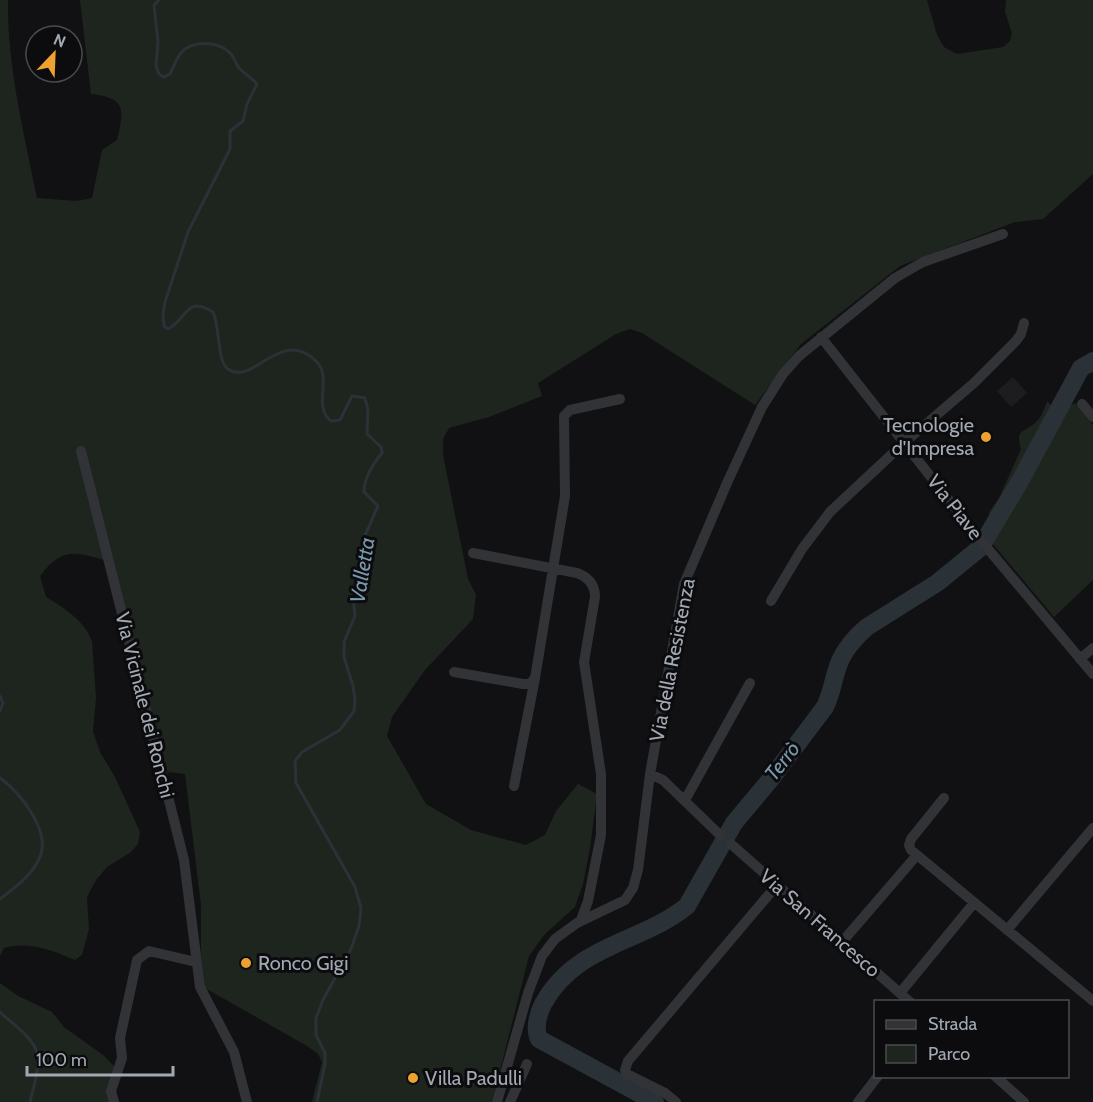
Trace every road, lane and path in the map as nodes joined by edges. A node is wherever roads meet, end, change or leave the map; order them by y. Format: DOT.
graph roads {
  1 [pos="1003,234"];
  2 [pos="1024,323"];
  3 [pos="821,337"];
  4 [pos="620,399"];
  5 [pos="1082,404"];
  6 [pos="1093,417"];
  7 [pos="905,442"];
  8 [pos="81,451"];
  9 [pos="473,553"];
  10 [pos="553,567"];
  11 [pos="771,601"];
  12 [pos="1093,648"];
  13 [pos="1080,659"];
  14 [pos="454,672"];
  15 [pos="1093,674"];
  16 [pos="535,678"];
  17 [pos="750,683"];
  18 [pos="650,774"];
  19 [pos="514,786"];
  20 [pos="944,798"];
  21 [pos="685,800"];
  22 [pos="1093,828"];
  23 [pos="720,835"];
  24 [pos="731,844"];
  25 [pos="917,855"];
  26 [pos="777,885"];
  27 [pos="974,903"];
  28 [pos="581,920"];
  29 [pos="1007,930"];
  30 [pos="842,942"];
  31 [pos="196,962"];
  32 [pos="900,993"];
  33 [pos="908,1000"];
  34 [pos="1093,1001"];
  35 [pos="527,1064"];
  36 [pos="877,1078"];
  37 [pos="996,1078"];
  38 [pos="114,1102"];
  39 [pos="247,1102"];
  40 [pos="497,1102"];
  41 [pos="510,1102"];
  42 [pos="676,1102"];
  43 [pos="858,1102"];
  44 [pos="1024,1102"];
  1 -- 3 [label="street, Via della Resistenza"];
  2 -- 7 [label="street"];
  3 -- 7 [label="street, Via Piave"];
  3 -- 18 [label="street, Via della Resistenza"];
  4 -- 10 [label="street"];
  5 -- 6 [label="street"];
  7 -- 11 [label="street"];
  7 -- 13 [label="street, Via Piave"];
  8 -- 31 [label="street, Via Vicinale dei Ronchi"];
  9 -- 10 [label="street"];
  10 -- 16 [label="street"];
  10 -- 28 [label="street"];
  12 -- 13 [label="street"];
  13 -- 15 [label="street, Via Piave"];
  14 -- 16 [label="street"];
  16 -- 19 [label="street"];
  17 -- 21 [label="street"];
  18 -- 21 [label="street"];
  18 -- 28 [label="street, Via della Resistenza"];
  20 -- 25 [label="street"];
  21 -- 23 [label="street"];
  22 -- 29 [label="street"];
  24 -- 26 [label="street, Via San Francesco"];
  25 -- 27 [label="street"];
  25 -- 30 [label="street"];
  26 -- 30 [label="street, Via San Francesco"];
  26 -- 42 [label="street"];
  27 -- 29 [label="street"];
  27 -- 32 [label="street"];
  28 -- 40 [label="street, Via della Resistenza"];
  29 -- 34 [label="street"];
  30 -- 32 [label="street, Via San Francesco"];
  31 -- 38 [label="street"];
  31 -- 39 [label="street, Via Vicinale dei Ronchi"];
  32 -- 33 [label="street, Via San Francesco"];
  35 -- 41 [label="street"];
  36 -- 43 [label="street"];
  37 -- 44 [label="street"];
}
